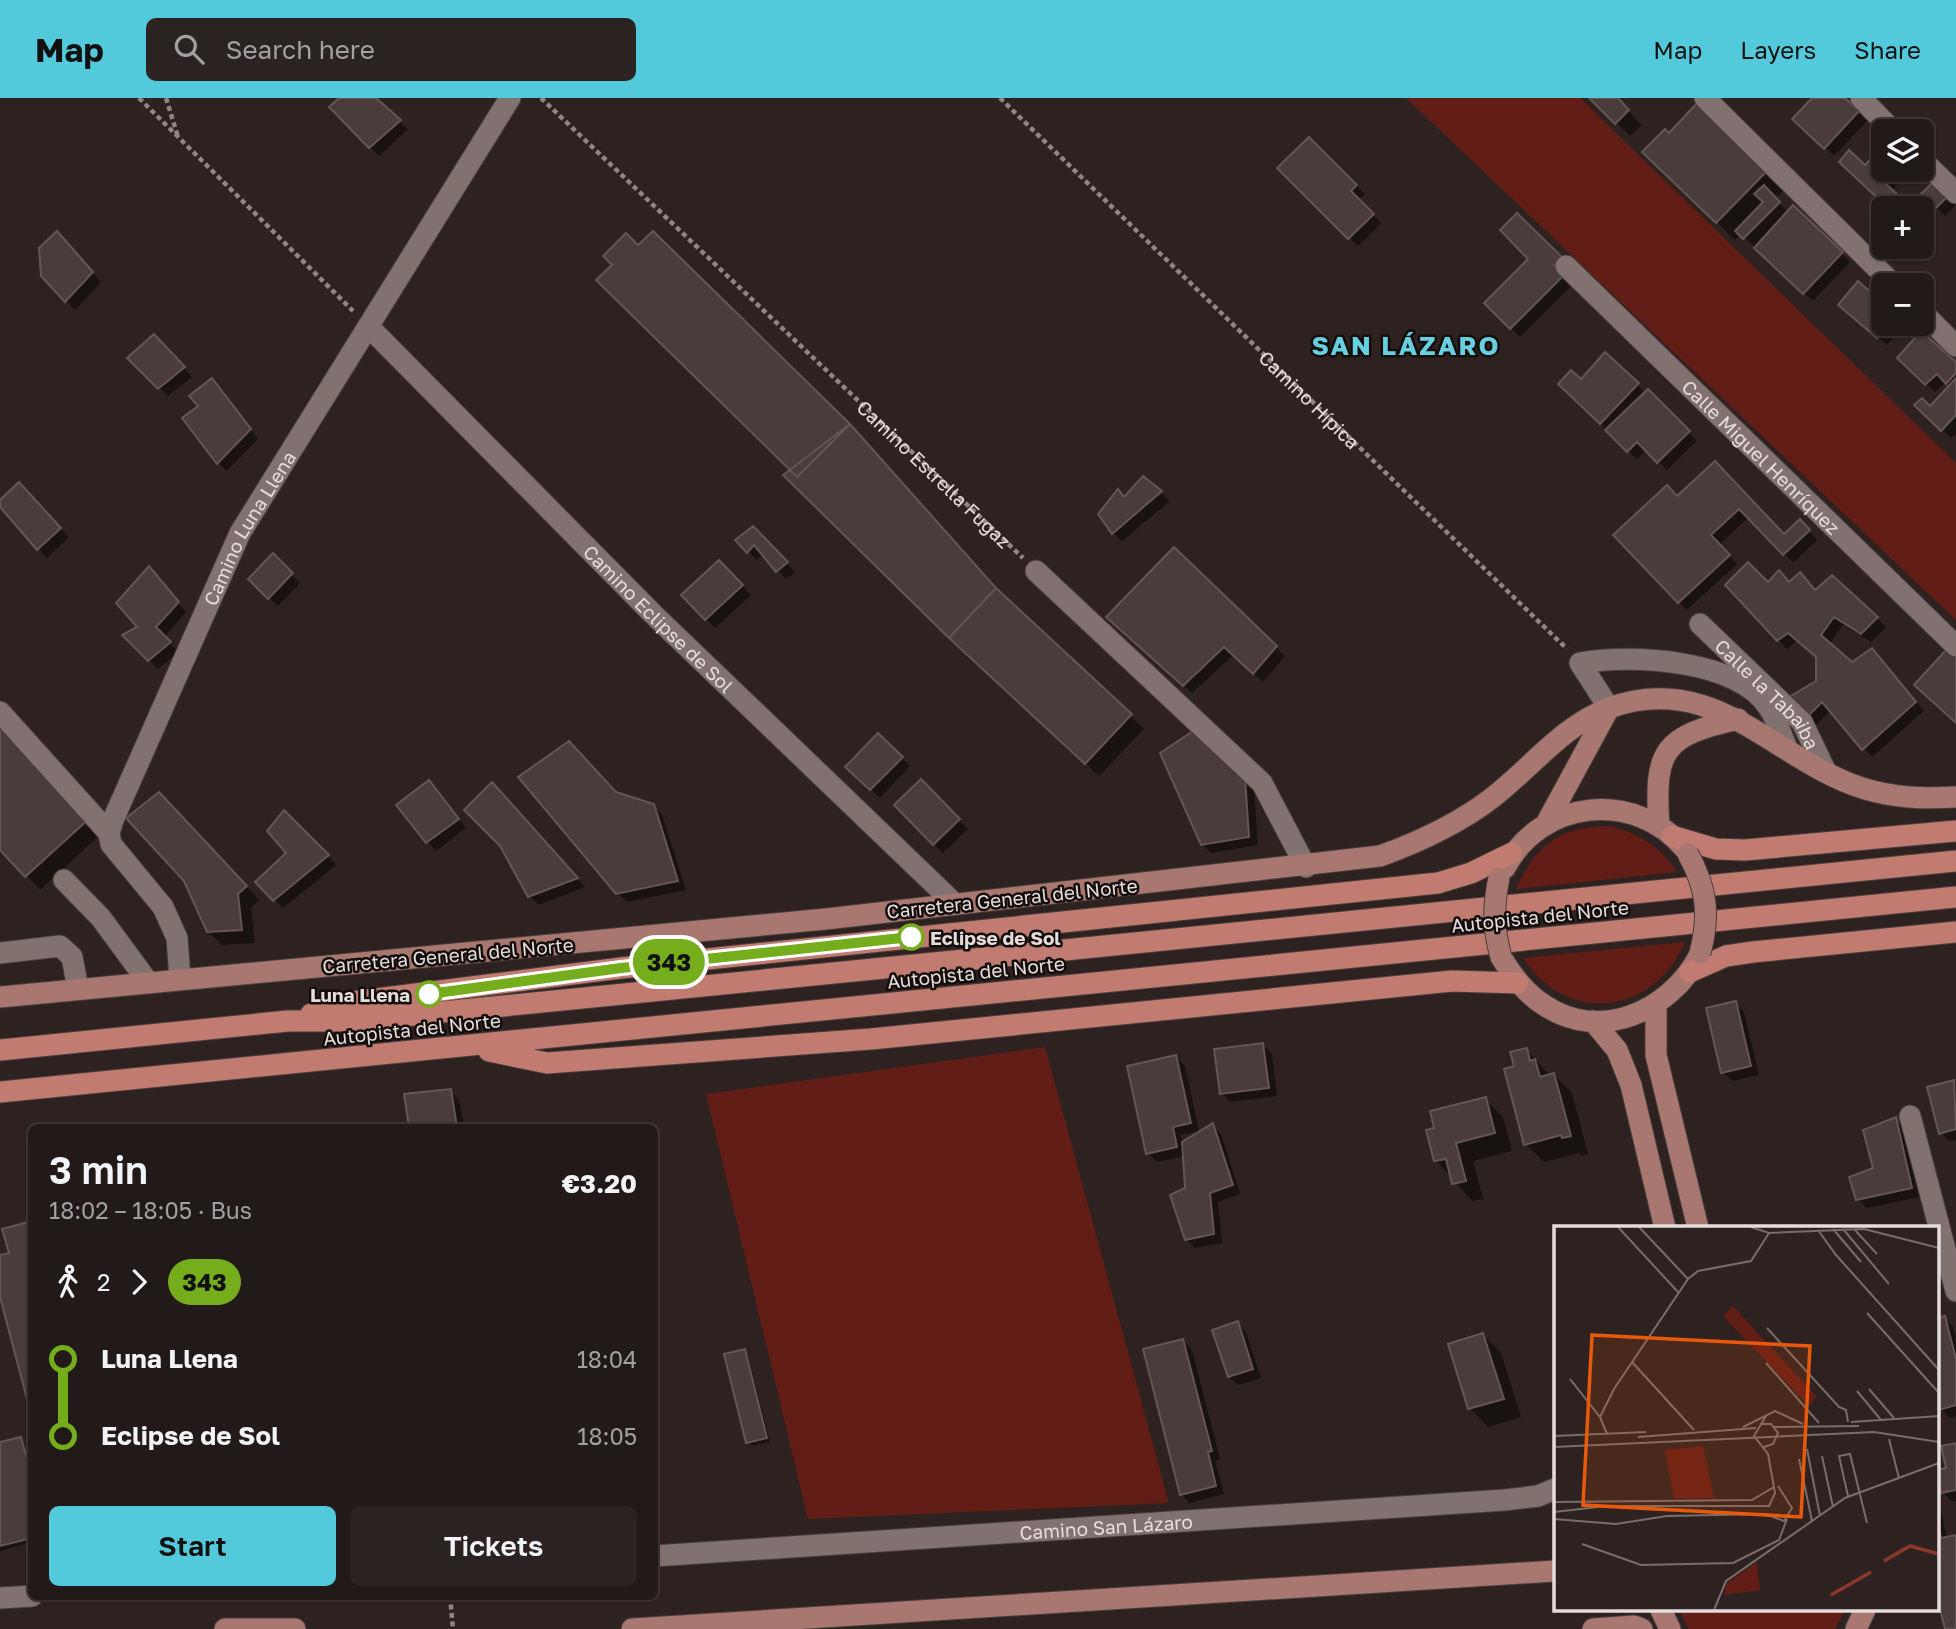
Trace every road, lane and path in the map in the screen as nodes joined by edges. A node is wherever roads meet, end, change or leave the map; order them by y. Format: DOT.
graph roads {
  1 [pos="139,98"];
  2 [pos="166,98"];
  3 [pos="510,98"];
  4 [pos="541,98"];
  5 [pos="1000,98"];
  6 [pos="1705,98"];
  7 [pos="1861,98"];
  8 [pos="1881,119"];
  9 [pos="178,138"];
  10 [pos="1934,172"];
  11 [pos="1956,193"];
  12 [pos="1566,265"];
  13 [pos="1883,273"];
  14 [pos="1934,324"];
  15 [pos="369,327"];
  16 [pos="1956,346"];
  17 [pos="1036,570"];
  18 [pos="1700,624"];
  19 [pos="1956,646"];
  20 [pos="1580,663"];
  21 [pos="1609,708"];
  22 [pos="0,712"];
  23 [pos="1738,719"];
  24 [pos="1787,748"];
  25 [pos="1826,772"];
  26 [pos="1956,797"];
  27 [pos="1547,822"];
  28 [pos="1666,831"];
  29 [pos="1956,831"];
  30 [pos="109,833"];
  31 [pos="1512,853"];
  32 [pos="1956,861"];
  33 [pos="1306,867"];
  34 [pos="64,880"];
  35 [pos="1956,897"];
  36 [pos="955,905"];
  37 [pos="1956,932"];
  38 [pos="0,953"];
  39 [pos="1695,962"];
  40 [pos="180,979"];
  41 [pos="148,982"];
  42 [pos="1518,983"];
  43 [pos="78,989"];
  44 [pos="0,997"];
  45 [pos="1656,1005"];
  46 [pos="288,1021"];
  47 [pos="1593,1021"];
  48 [pos="466,1046"];
  49 [pos="0,1050"];
  50 [pos="0,1092"];
  51 [pos="1910,1115"];
  52 [pos="1665,1226"];
  53 [pos="1698,1226"];
  54 [pos="1956,1291"];
  55 [pos="1554,1489"];
  56 [pos="658,1556"];
  57 [pos="1554,1572"];
  58 [pos="28,1596"];
  59 [pos="0,1598"];
  60 [pos="450,1600"];
  61 [pos="1662,1612"];
  62 [pos="1864,1612"];
  63 [pos="225,1629"];
  64 [pos="295,1629"];
  65 [pos="453,1629"];
  66 [pos="632,1629"];
  67 [pos="1593,1629"];
  68 [pos="1642,1629"];
  69 [pos="1670,1629"];
  70 [pos="1856,1629"];
  1 -- 9 [label="path"];
  2 -- 9 [label="path"];
  3 -- 15 [label="street, Camino Luna Llena"];
  4 -- 17 [label="path, Camino Estrella Fugaz"];
  5 -- 20 [label="path, Camino Hípica"];
  6 -- 13 [label="street"];
  7 -- 8 [label="street"];
  9 -- 15 [label="path"];
  10 -- 11 [label="street"];
  12 -- 19 [label="street, Calle Miguel Henríquez"];
  14 -- 16 [label="street"];
  15 -- 30 [label="street, Camino Luna Llena"];
  15 -- 36 [label="street, Camino Eclipse de Sol"];
  17 -- 33 [label="street"];
  18 -- 25 [label="street, Calle la Tabaiba"];
  20 -- 21 [label="street"];
  20 -- 24 [label="street"];
  21 -- 23 [label="main road, Carretera General del Norte"];
  21 -- 27 [label="main road"];
  21 -- 33 [label="main road, Carretera General del Norte"];
  22 -- 30 [label="street"];
  23 -- 24 [label="main road, Carretera General del Norte"];
  23 -- 28 [label="main road"];
  24 -- 25 [label="main road, Carretera General del Norte"];
  25 -- 26 [label="main road, Carretera General del Norte"];
  27 -- 28 [label="main road"];
  27 -- 31 [label="main road"];
  28 -- 29 [label="highway"];
  28 -- 39 [label="main road, bridge"];
  30 -- 40 [label="street"];
  31 -- 42 [label="main road, bridge"];
  31 -- 46 [label="highway"];
  32 -- 46 [label="highway, Autopista del Norte"];
  33 -- 36 [label="main road, Carretera General del Norte"];
  34 -- 41 [label="street"];
  35 -- 48 [label="highway, Autopista del Norte"];
  36 -- 40 [label="main road, Carretera General del Norte"];
  37 -- 39 [label="highway"];
  38 -- 43 [label="street"];
  39 -- 45 [label="main road"];
  40 -- 41 [label="main road, Carretera General del Norte"];
  41 -- 43 [label="main road, Carretera General del Norte"];
  42 -- 47 [label="main road"];
  42 -- 48 [label="highway"];
  43 -- 44 [label="main road, Carretera General del Norte"];
  45 -- 47 [label="main road"];
  45 -- 53 [label="main road"];
  46 -- 49 [label="highway, Autopista del Norte"];
  47 -- 52 [label="main road"];
  48 -- 50 [label="highway, Autopista del Norte"];
  51 -- 54 [label="street"];
  55 -- 56 [label="street, Camino San Lázaro"];
  57 -- 66 [label="main road"];
  58 -- 59 [label="street"];
  60 -- 65 [label="path"];
  61 -- 69 [label="main road"];
  62 -- 70 [label="main road"];
  63 -- 64 [label="main road"];
  67 -- 68 [label="main road"];
}
